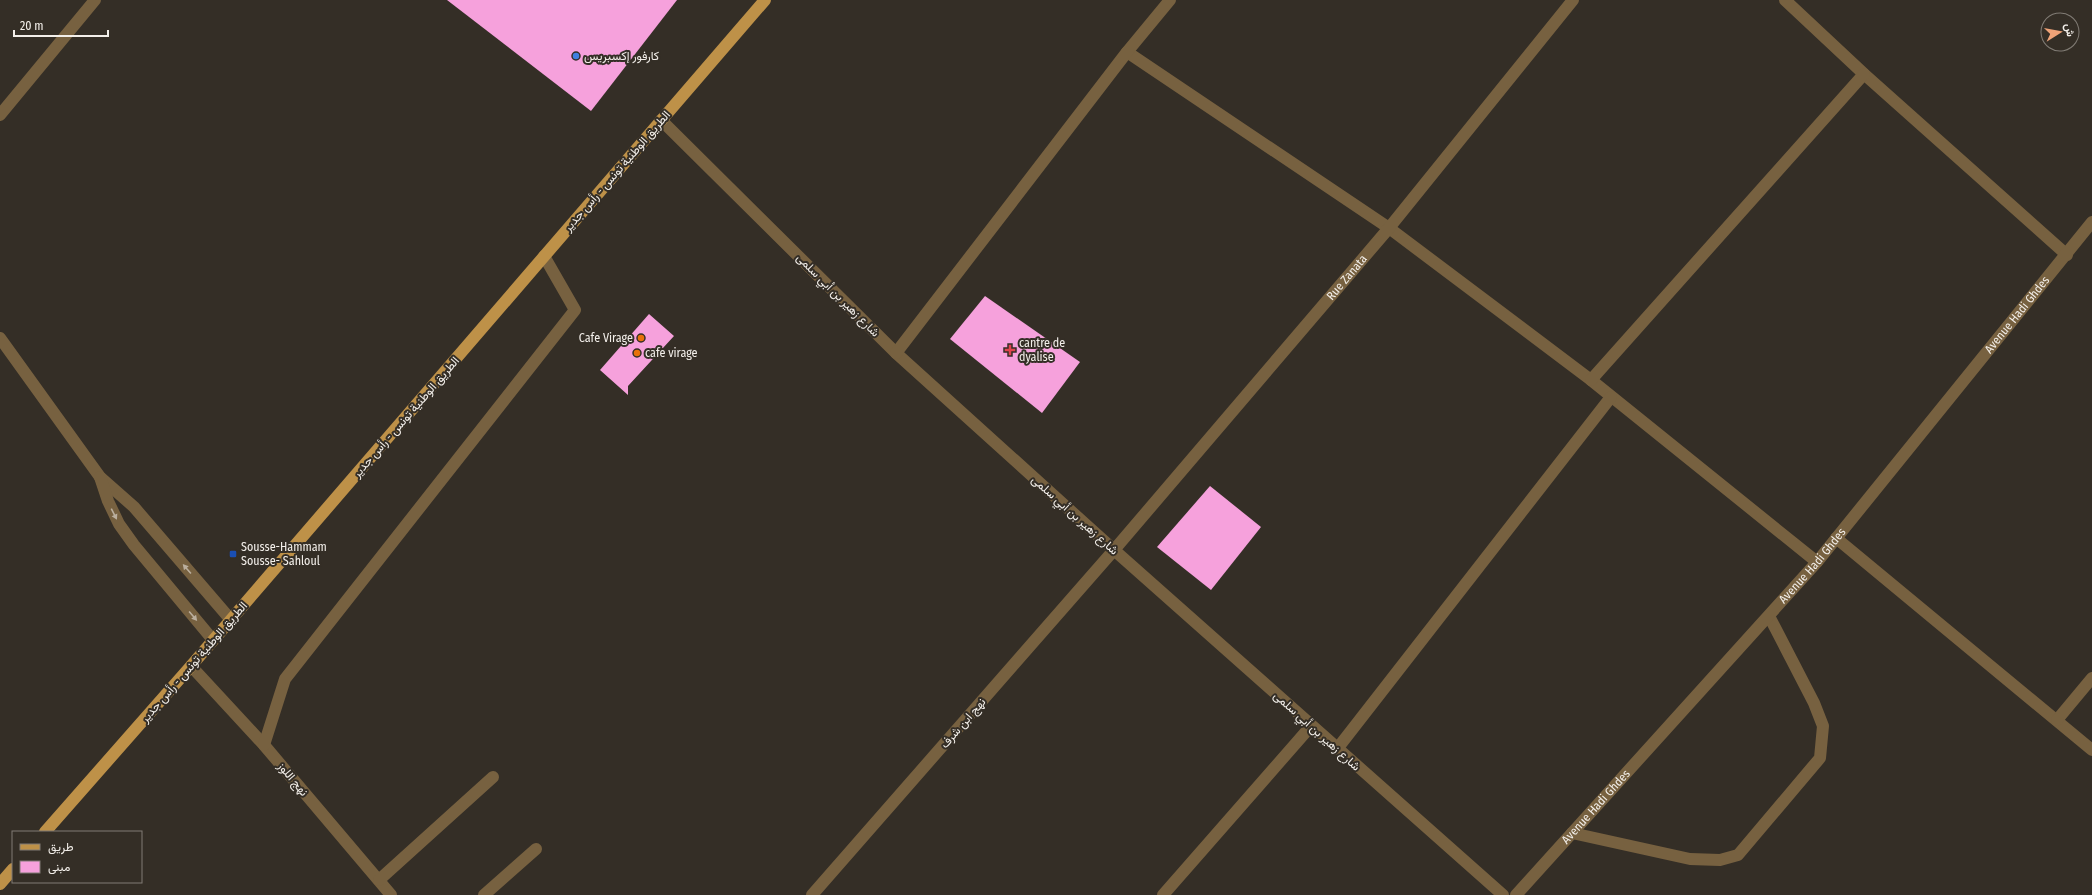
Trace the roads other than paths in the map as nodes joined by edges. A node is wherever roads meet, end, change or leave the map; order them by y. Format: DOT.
graph roads {
  1 [pos="95,0"];
  2 [pos="765,0"];
  3 [pos="1170,0"];
  4 [pos="1573,0"];
  5 [pos="1785,0"];
  6 [pos="1127,52"];
  7 [pos="1864,74"];
  8 [pos="0,115"];
  9 [pos="661,120"];
  10 [pos="1389,228"];
  11 [pos="2090,230"];
  12 [pos="2066,255"];
  13 [pos="544,256"];
  14 [pos="0,338"];
  15 [pos="896,352"];
  16 [pos="1591,380"];
  17 [pos="1611,396"];
  18 [pos="100,477"];
  19 [pos="1836,538"];
  20 [pos="1114,550"];
  21 [pos="1817,562"];
  22 [pos="1769,616"];
  23 [pos="231,620"];
  24 [pos="213,640"];
  25 [pos="191,666"];
  26 [pos="2092,678"];
  27 [pos="2057,720"];
  28 [pos="1311,726"];
  29 [pos="264,745"];
  30 [pos="1337,749"];
  31 [pos="2092,750"];
  32 [pos="493,777"];
  33 [pos="46,831"];
  34 [pos="1572,833"];
  35 [pos="536,849"];
  36 [pos="12,870"];
  37 [pos="378,880"];
  38 [pos="0,884"];
  39 [pos="391,895"];
  40 [pos="484,895"];
  41 [pos="812,895"];
  42 [pos="1163,895"];
  43 [pos="1502,895"];
  44 [pos="1516,895"];
  1 -- 8 [label="street"];
  2 -- 9 [label="main road, الطريق الوطنية تونس - رأس جدير"];
  3 -- 6 [label="street"];
  4 -- 10 [label="street, Rue Zanata"];
  5 -- 7 [label="street"];
  6 -- 10 [label="street"];
  6 -- 15 [label="street"];
  7 -- 12 [label="street"];
  7 -- 16 [label="street"];
  9 -- 13 [label="main road, الطريق الوطنية تونس - رأس جدير"];
  9 -- 15 [label="street, شارع زهير بن أبي سلمى"];
  10 -- 16 [label="street"];
  10 -- 20 [label="street, Rue Zanata"];
  11 -- 12 [label="street, Avenue Hadi Ghdes"];
  12 -- 19 [label="street, Avenue Hadi Ghdes"];
  13 -- 23 [label="main road, الطريق الوطنية تونس - رأس جدير"];
  13 -- 29 [label="street"];
  14 -- 18 [label="street"];
  15 -- 20 [label="street, شارع زهير بن أبي سلمى"];
  16 -- 17 [label="street"];
  17 -- 21 [label="street"];
  17 -- 30 [label="street"];
  23 -- 18 [label="street, one-way"];
  18 -- 24 [label="street, one-way"];
  19 -- 21 [label="street, Avenue Hadi Ghdes"];
  19 -- 27 [label="street"];
  20 -- 28 [label="street, شارع زهير بن أبي سلمى"];
  20 -- 41 [label="street, نهج ابن شرف"];
  21 -- 22 [label="street, Avenue Hadi Ghdes"];
  22 -- 34 [label="street, Avenue Hadi Ghdes"];
  22 -- 34 [label="street"];
  23 -- 24 [label="main road, الطريق الوطنية تونس - رأس جدير"];
  24 -- 25 [label="main road, الطريق الوطنية تونس - رأس جدير"];
  25 -- 29 [label="street, نهج اللوز"];
  25 -- 33 [label="main road, الطريق الوطنية تونس - رأس جدير"];
  26 -- 27 [label="street"];
  27 -- 31 [label="street"];
  28 -- 30 [label="street, شارع زهير بن أبي سلمى"];
  28 -- 42 [label="street"];
  29 -- 37 [label="street, نهج اللوز"];
  30 -- 43 [label="street, شارع زهير بن أبي سلمى"];
  32 -- 37 [label="street"];
  34 -- 44 [label="street, Avenue Hadi Ghdes"];
  35 -- 40 [label="street"];
  36 -- 38 [label="main road"];
  37 -- 39 [label="street, نهج اللوز"];
}
